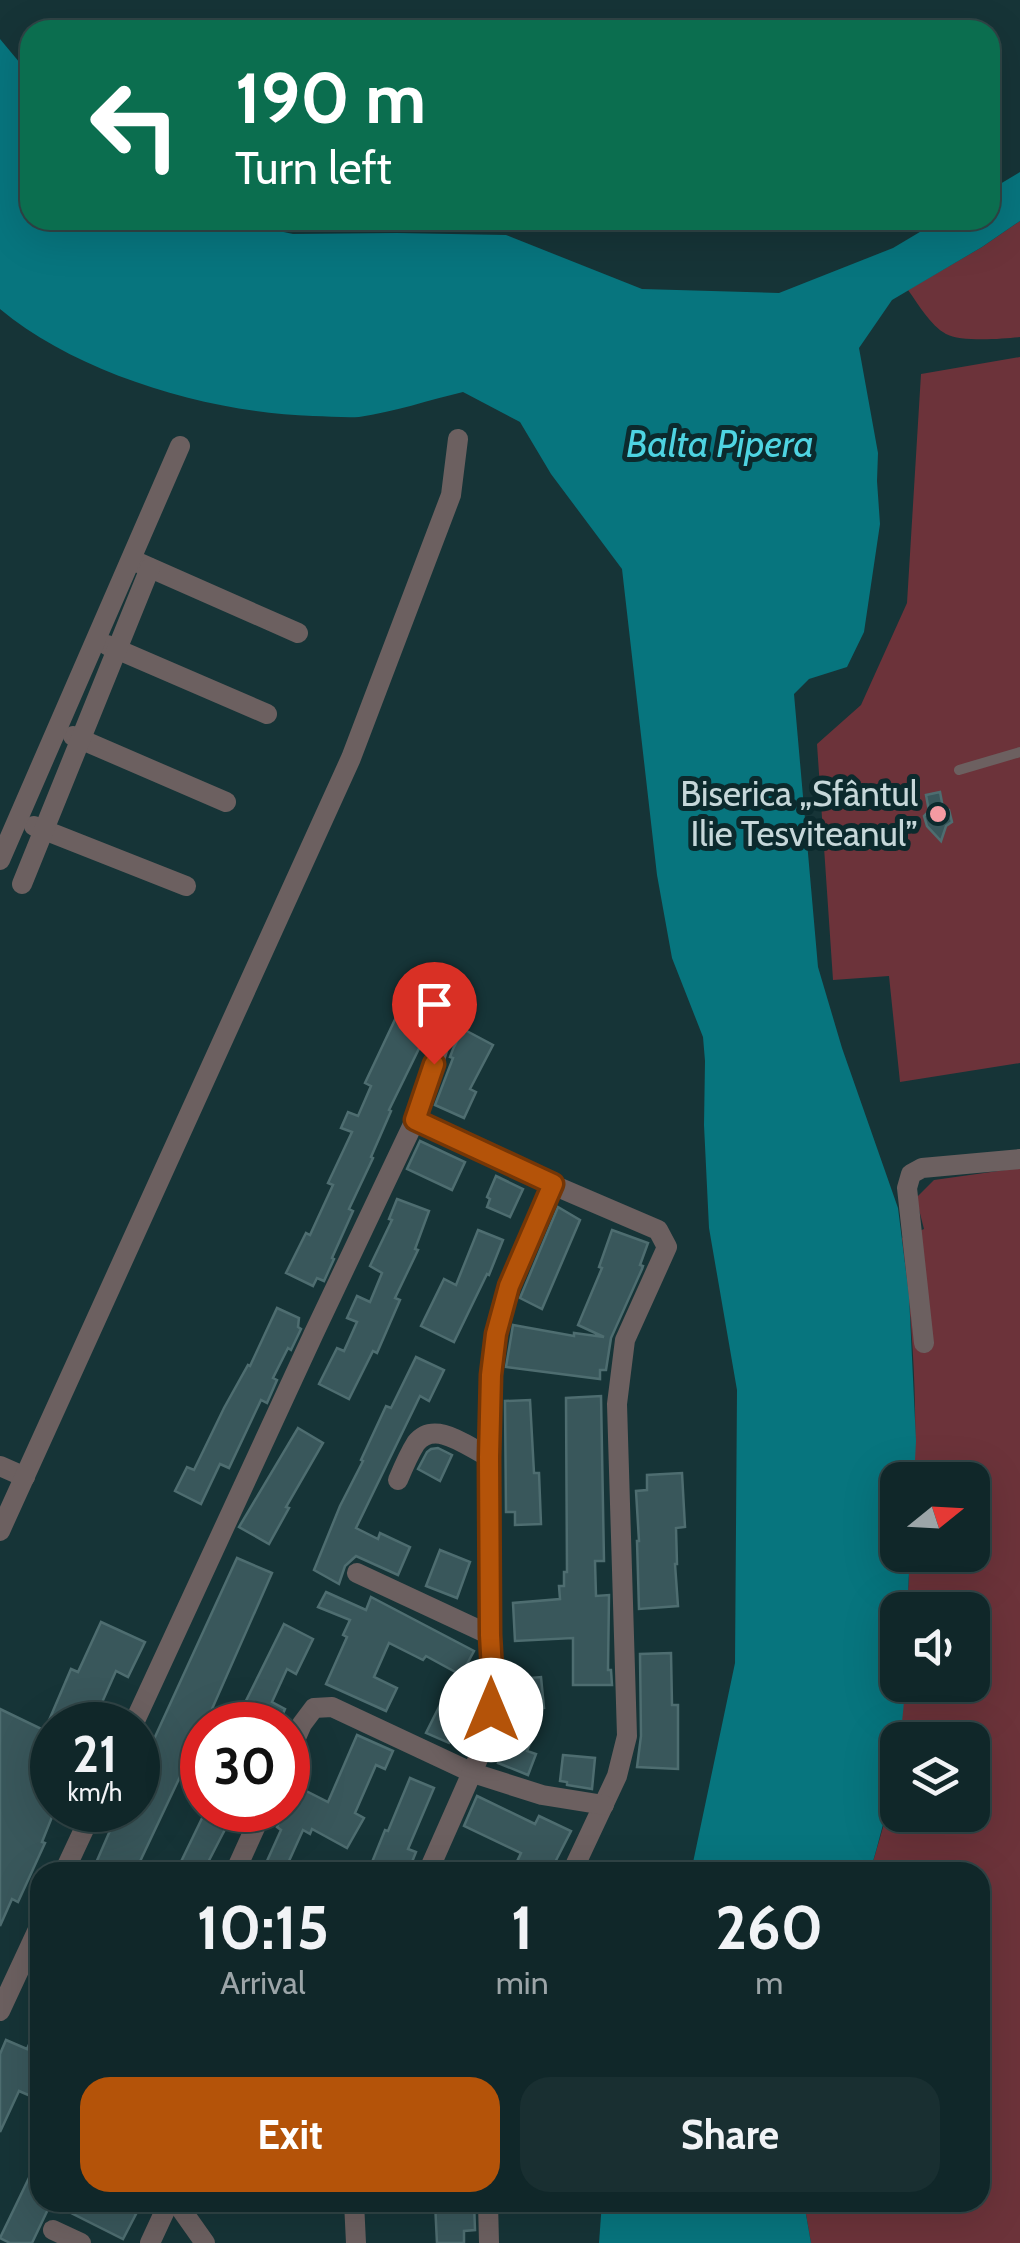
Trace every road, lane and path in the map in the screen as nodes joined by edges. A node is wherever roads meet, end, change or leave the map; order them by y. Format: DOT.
graph roads {
  1 [pos="458,439"];
  2 [pos="180,446"];
  3 [pos="140,564"];
  4 [pos="298,633"];
  5 [pos="96,640"];
  6 [pos="116,650"];
  7 [pos="267,714"];
  8 [pos="57,729"];
  9 [pos="81,739"];
  10 [pos="1020,752"];
  11 [pos="960,770"];
  12 [pos="226,802"];
  13 [pos="18,820"];
  14 [pos="44,830"];
  15 [pos="0,860"];
  16 [pos="22,884"];
  17 [pos="186,886"];
  18 [pos="443,1035"];
  19 [pos="415,1120"];
  20 [pos="1020,1159"];
  21 [pos="553,1184"];
  22 [pos="924,1343"];
  23 [pos="489,1457"];
  24 [pos="0,1466"];
  25 [pos="25,1477"];
  26 [pos="398,1480"];
  27 [pos="0,1531"];
  28 [pos="357,1573"];
  29 [pos="490,1635"];
  30 [pos="143,1702"];
  31 [pos="310,1713"];
  32 [pos="474,1773"];
  33 [pos="604,1805"];
  34 [pos="83,1832"];
  35 [pos="253,1832"];
  36 [pos="69,1862"];
  37 [pos="240,1862"];
  38 [pos="433,1862"];
  39 [pos="577,1862"];
  40 [pos="30,1947"];
  41 [pos="0,2012"];
  42 [pos="167,2212"];
  43 [pos="180,2212"];
  44 [pos="354,2212"];
  45 [pos="488,2212"];
  46 [pos="52,2230"];
  47 [pos="82,2243"];
  48 [pos="150,2243"];
  49 [pos="205,2243"];
  50 [pos="356,2243"];
  51 [pos="489,2243"];
  1 -- 25 [label="street"];
  2 -- 3 [label="street"];
  3 -- 4 [label="street"];
  3 -- 5 [label="street"];
  3 -- 6 [label="street"];
  5 -- 6 [label="street"];
  5 -- 8 [label="street"];
  6 -- 7 [label="street"];
  6 -- 9 [label="street"];
  8 -- 9 [label="street"];
  8 -- 13 [label="street"];
  9 -- 12 [label="street"];
  9 -- 14 [label="street"];
  10 -- 11 [label="lane"];
  13 -- 14 [label="street"];
  13 -- 15 [label="street"];
  14 -- 16 [label="street"];
  14 -- 17 [label="street"];
  18 -- 19 [label="street"];
  19 -- 21 [label="street"];
  19 -- 30 [label="street"];
  20 -- 22 [label="street"];
  21 -- 23 [label="street"];
  21 -- 33 [label="street"];
  23 -- 26 [label="street"];
  23 -- 29 [label="street"];
  24 -- 25 [label="street"];
  25 -- 27 [label="street"];
  28 -- 29 [label="street"];
  29 -- 32 [label="street"];
  31 -- 32 [label="street"];
  32 -- 33 [label="street"];
  32 -- 38 [label="street"];
  33 -- 39 [label="street"];
  34 -- 36 [label="street"];
  35 -- 37 [label="street"];
  40 -- 41 [label="street"];
  42 -- 48 [label="street"];
  43 -- 49 [label="street"];
  44 -- 50 [label="street"];
  45 -- 51 [label="street"];
  46 -- 47 [label="street"];
}
